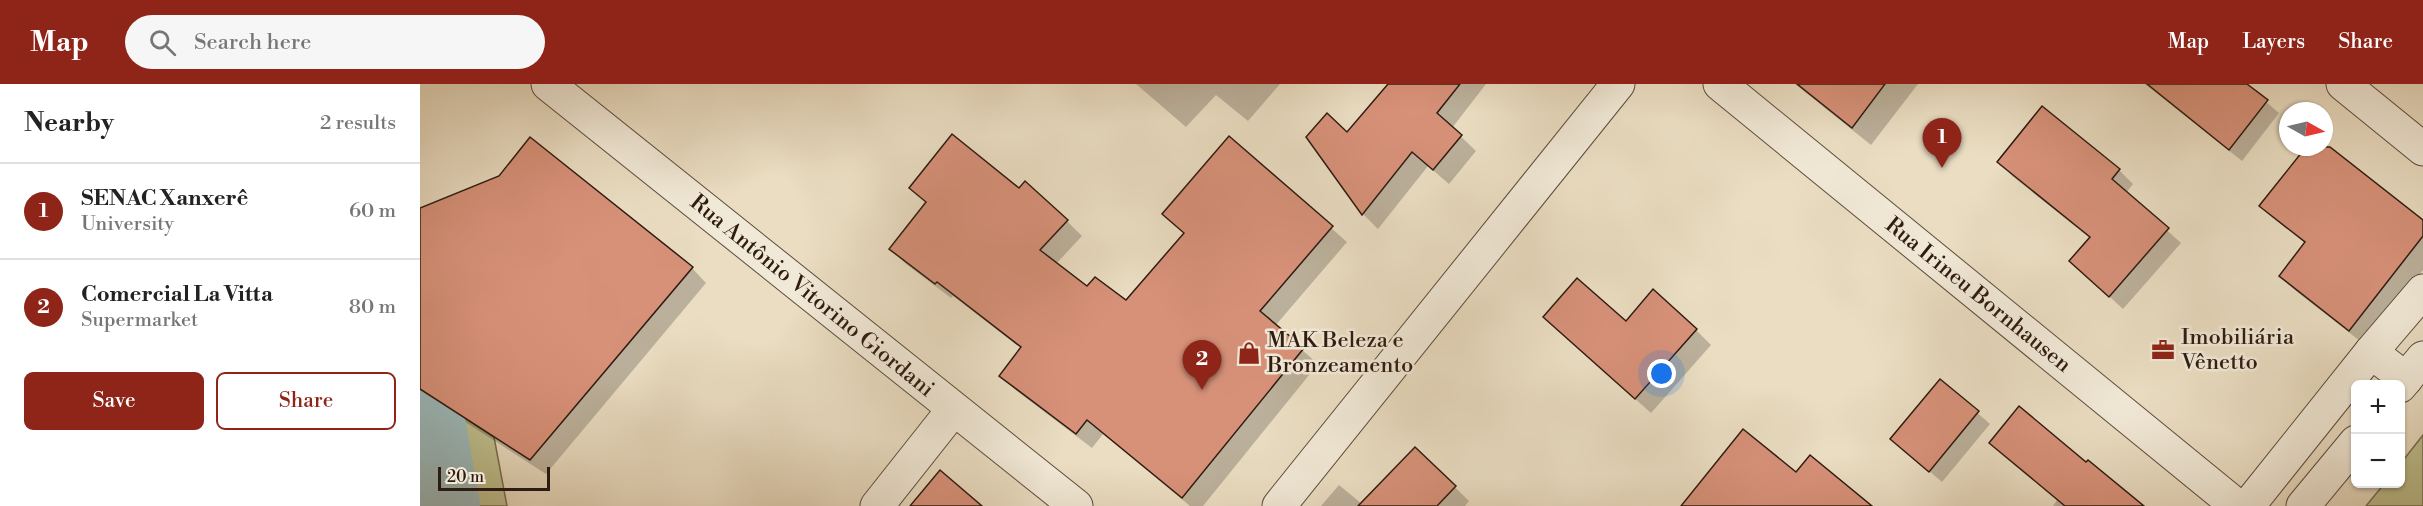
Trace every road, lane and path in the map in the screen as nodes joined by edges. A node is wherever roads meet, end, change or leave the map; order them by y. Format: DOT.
graph roads {
  1 [pos="548,84"];
  2 [pos="1618,84"];
  3 [pos="1720,84"];
  4 [pos="2343,84"];
  5 [pos="2423,149"];
  6 [pos="2423,291"];
  7 [pos="2372,352"];
  8 [pos="2410,374"];
  9 [pos="953,410"];
  10 [pos="2351,447"];
  11 [pos="876,506"];
  12 [pos="1077,506"];
  13 [pos="1279,506"];
  14 [pos="2237,506"];
  15 [pos="2248,506"];
  16 [pos="2303,506"];
  1 -- 9 [label="street, Rua Antônio Vitorino Giordani"];
  2 -- 13 [label="street"];
  3 -- 14 [label="street, Rua Irineu Bornhausen"];
  4 -- 5 [label="street"];
  6 -- 7 [label="street"];
  7 -- 8 [label="street"];
  7 -- 15 [label="street"];
  9 -- 11 [label="street"];
  9 -- 12 [label="street, Rua Antônio Vitorino Giordani"];
  10 -- 16 [label="street"];
}
